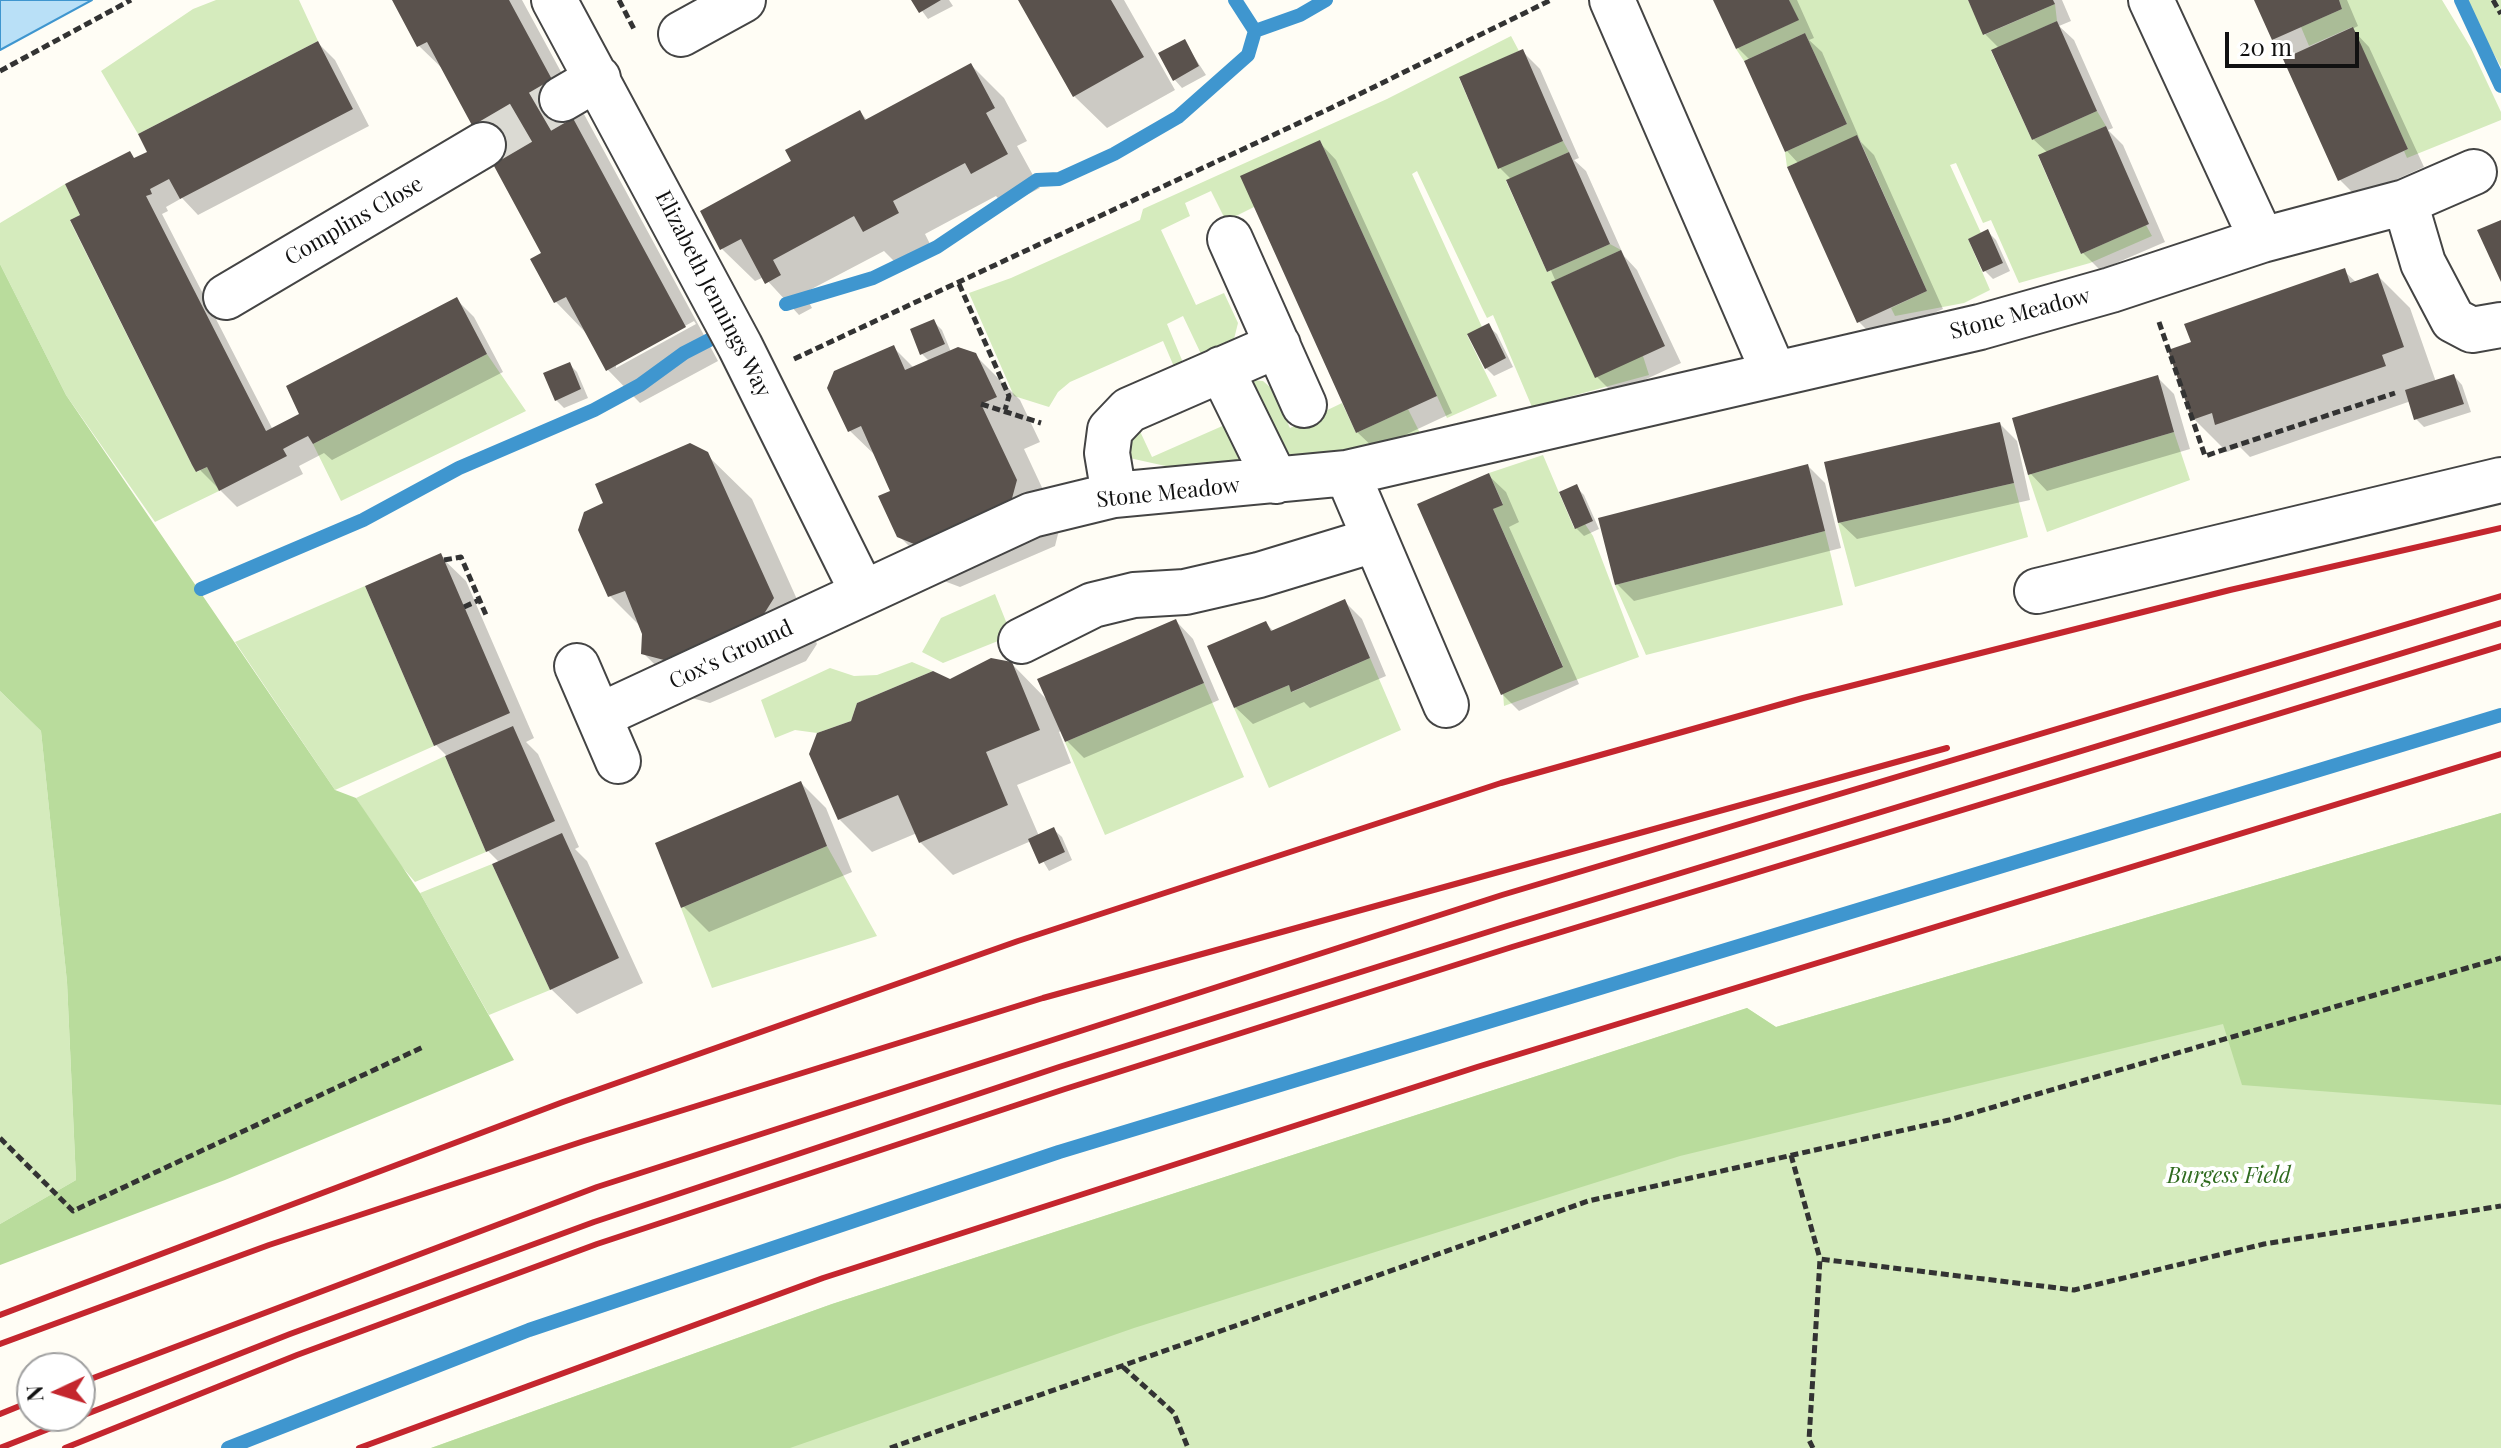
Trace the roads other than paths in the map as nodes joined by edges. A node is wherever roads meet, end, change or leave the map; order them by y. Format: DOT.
graph roads {
  1 [pos="554,0"];
  2 [pos="743,0"];
  3 [pos="1612,0"];
  4 [pos="2151,0"];
  5 [pos="681,34"];
  6 [pos="483,145"];
  7 [pos="2474,172"];
  8 [pos="2405,202"];
  9 [pos="1230,239"];
  10 [pos="2262,240"];
  11 [pos="226,297"];
  12 [pos="2501,325"];
  13 [pos="1278,345"];
  14 [pos="1221,369"];
  15 [pos="1774,373"];
  16 [pos="1304,405"];
  17 [pos="1347,473"];
  18 [pos="2501,480"];
  19 [pos="1276,481"];
  20 [pos="1114,495"];
  21 [pos="1374,540"];
  22 [pos="2037,591"];
  23 [pos="863,593"];
  24 [pos="1021,641"];
  25 [pos="577,666"];
  26 [pos="1446,705"];
  27 [pos="599,716"];
  28 [pos="618,761"];
  1 -- 23 [label="street, Elizabeth Jennings Way"];
  2 -- 5 [label="street"];
  3 -- 15 [label="street"];
  4 -- 10 [label="street"];
  6 -- 11 [label="street, Complins Close"];
  7 -- 8 [label="street, Stone Meadow"];
  8 -- 10 [label="street, Stone Meadow"];
  8 -- 12 [label="street"];
  9 -- 13 [label="street"];
  10 -- 15 [label="street, Stone Meadow"];
  13 -- 14 [label="street"];
  13 -- 16 [label="street"];
  14 -- 19 [label="street"];
  14 -- 20 [label="street"];
  15 -- 17 [label="street, Stone Meadow"];
  17 -- 19 [label="street, Stone Meadow"];
  17 -- 21 [label="street"];
  18 -- 22 [label="street"];
  19 -- 20 [label="street, Stone Meadow"];
  20 -- 23 [label="street, Stone Meadow"];
  21 -- 24 [label="street"];
  21 -- 26 [label="street"];
  23 -- 27 [label="street, Cox's Ground"];
  25 -- 27 [label="street"];
  27 -- 28 [label="street"];
}
